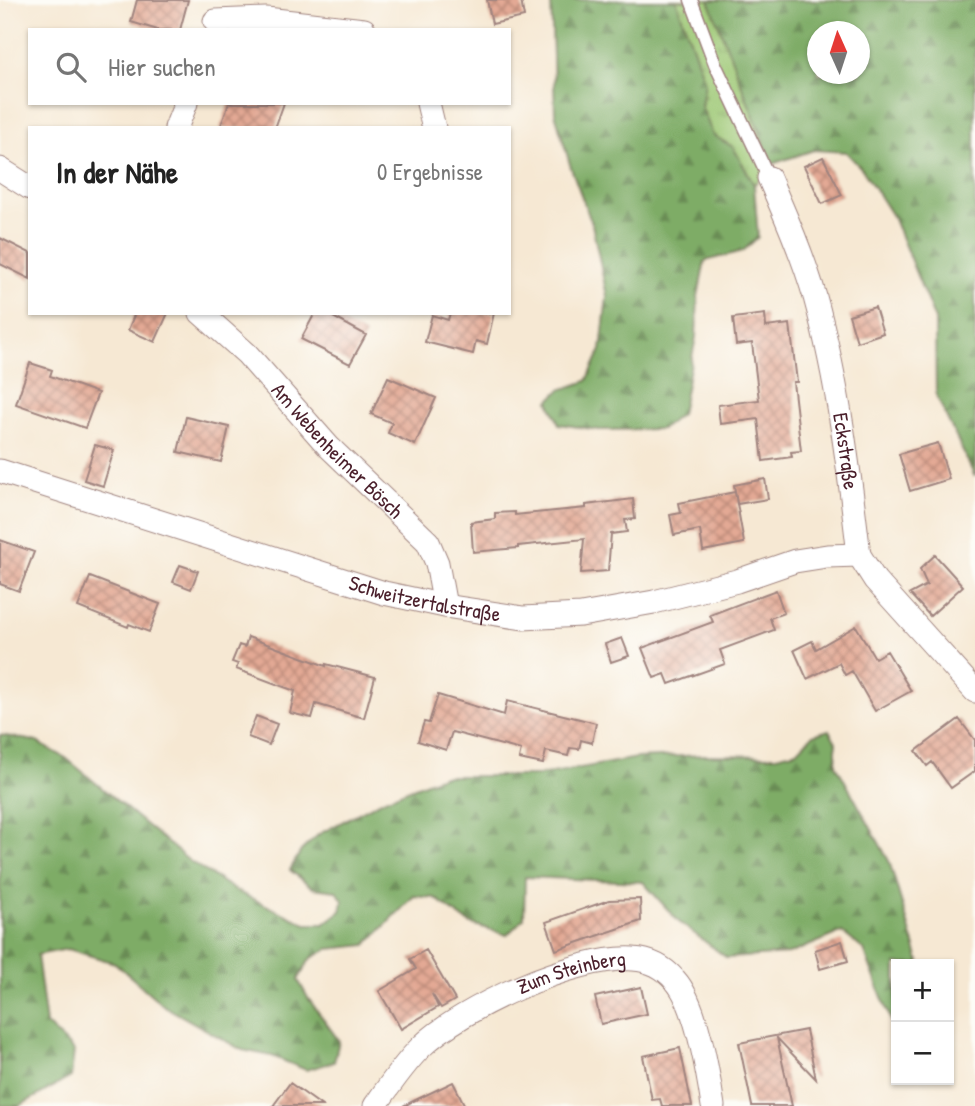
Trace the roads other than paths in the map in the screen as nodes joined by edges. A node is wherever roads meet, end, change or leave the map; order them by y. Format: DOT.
graph roads {
  1 [pos="691,0"];
  2 [pos="215,17"];
  3 [pos="346,28"];
  4 [pos="185,105"];
  5 [pos="428,105"];
  6 [pos="177,126"];
  7 [pos="434,126"];
  8 [pos="0,169"];
  9 [pos="769,178"];
  10 [pos="28,187"];
  11 [pos="203,315"];
  12 [pos="0,471"];
  13 [pos="859,555"];
  14 [pos="445,606"];
  15 [pos="975,691"];
  16 [pos="375,1106"];
  17 [pos="713,1106"];
  1 -- 9 [label="lane"];
  2 -- 3 [label="street"];
  4 -- 6 [label="street"];
  5 -- 7 [label="street"];
  8 -- 10 [label="street"];
  9 -- 13 [label="street, Eckstraße"];
  11 -- 14 [label="street, Am Webenheimer Bösch"];
  12 -- 14 [label="street, Schweitzertalstraße"];
  13 -- 14 [label="street, Schweitzertalstraße"];
  13 -- 15 [label="street, Eckstraße"];
  16 -- 17 [label="street, Zum Steinberg"];
}
